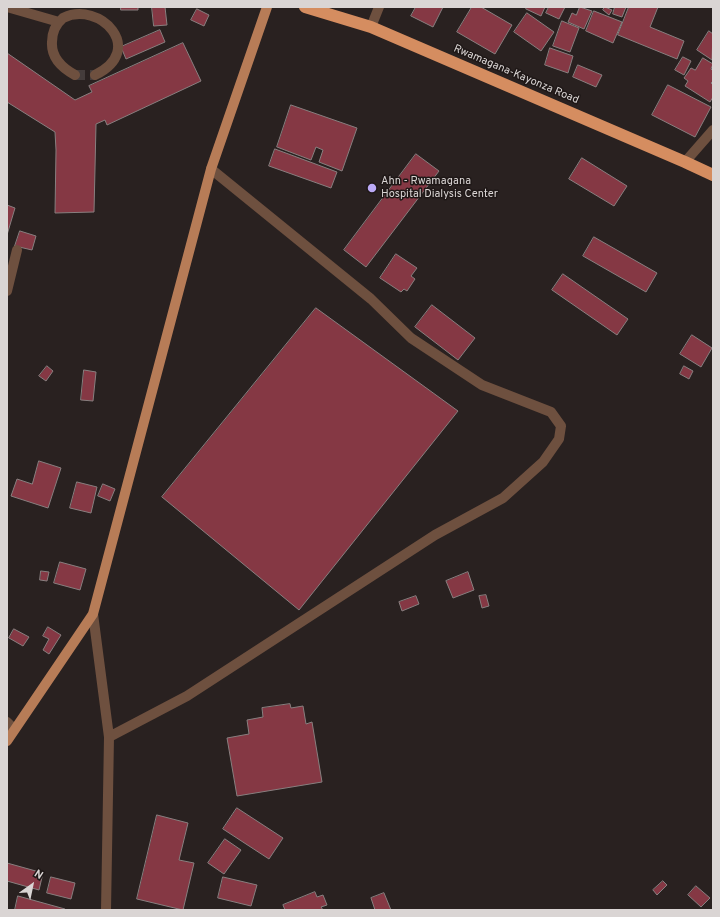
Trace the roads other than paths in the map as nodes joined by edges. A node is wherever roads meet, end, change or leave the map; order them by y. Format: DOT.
graph roads {
  1 [pos="7,7"];
  2 [pos="267,7"];
  3 [pos="305,7"];
  4 [pos="379,7"];
  5 [pos="102,10"];
  6 [pos="59,22"];
  7 [pos="371,27"];
  8 [pos="75,75"];
  9 [pos="95,75"];
  10 [pos="713,130"];
  11 [pos="685,162"];
  12 [pos="210,169"];
  13 [pos="713,175"];
  14 [pos="17,250"];
  15 [pos="7,291"];
  16 [pos="93,614"];
  17 [pos="10,725"];
  18 [pos="109,737"];
  19 [pos="7,741"];
  20 [pos="106,910"];
  1 -- 6 [label="street"];
  2 -- 12 [label="main road"];
  3 -- 7 [label="highway, Rwamagana-Kayonza Road"];
  4 -- 7 [label="street"];
  5 -- 6 [label="street"];
  5 -- 9 [label="street"];
  6 -- 8 [label="street"];
  7 -- 11 [label="highway, Rwamagana-Kayonza Road"];
  10 -- 11 [label="street"];
  11 -- 13 [label="highway, Rwamagana-Kayonza Road"];
  12 -- 16 [label="main road"];
  12 -- 18 [label="street"];
  14 -- 15 [label="street"];
  16 -- 17 [label="main road"];
  16 -- 18 [label="street"];
  17 -- 19 [label="main road"];
  18 -- 20 [label="street"];
}
